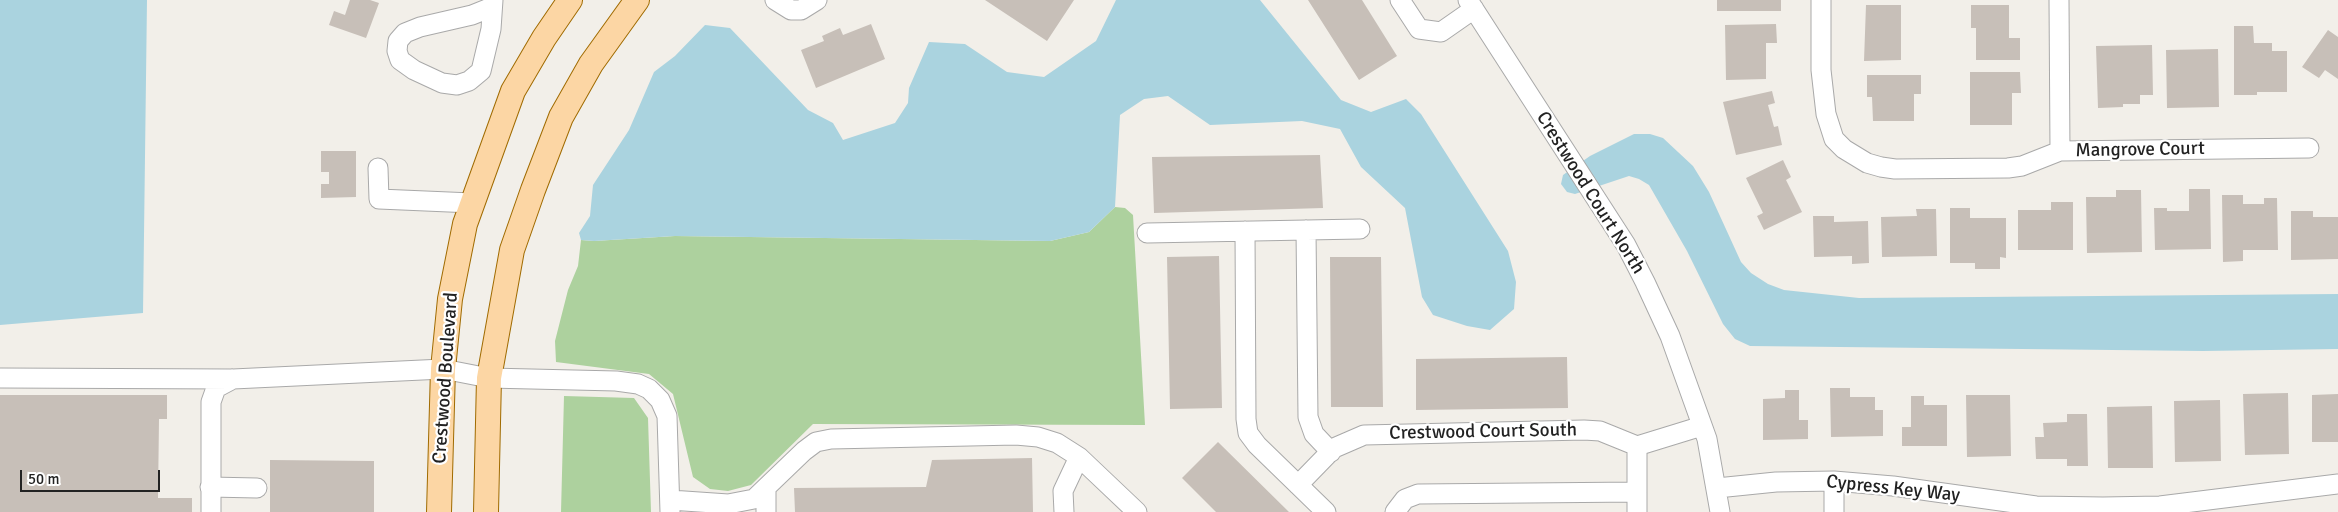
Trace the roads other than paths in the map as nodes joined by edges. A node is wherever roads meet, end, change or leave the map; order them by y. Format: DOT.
graph roads {
  1 [pos="570,0"];
  2 [pos="637,0"];
  3 [pos="775,0"];
  4 [pos="818,0"];
  5 [pos="1400,0"];
  6 [pos="1821,0"];
  7 [pos="2059,0"];
  8 [pos="492,4"];
  9 [pos="1471,4"];
  10 [pos="2310,148"];
  11 [pos="2060,150"];
  12 [pos="378,168"];
  13 [pos="472,203"];
  14 [pos="1360,229"];
  15 [pos="1306,230"];
  16 [pos="1245,231"];
  17 [pos="1147,233"];
  18 [pos="443,369"];
  19 [pos="0,378"];
  20 [pos="489,378"];
  21 [pos="233,379"];
  22 [pos="1702,426"];
  23 [pos="1637,446"];
  24 [pos="1331,452"];
  25 [pos="1079,456"];
  26 [pos="1834,481"];
  27 [pos="2338,484"];
  28 [pos="1298,485"];
  29 [pos="210,487"];
  30 [pos="257,488"];
  31 [pos="766,488"];
  32 [pos="1717,488"];
  33 [pos="1636,492"];
  34 [pos="670,506"];
  35 [pos="721,507"];
  36 [pos="210,512"];
  37 [pos="439,512"];
  38 [pos="486,512"];
  39 [pos="766,512"];
  40 [pos="1064,512"];
  41 [pos="1137,512"];
  42 [pos="1326,512"];
  43 [pos="1395,512"];
  44 [pos="1636,512"];
  45 [pos="1720,512"];
  46 [pos="1834,512"];
  1 -- 13 [label="main road, Crestwood Boulevard"];
  2 -- 20 [label="main road"];
  3 -- 4 [label="street"];
  5 -- 9 [label="street"];
  6 -- 11 [label="street"];
  7 -- 11 [label="street, Mangrove Court"];
  8 -- 8 [label="street"];
  9 -- 22 [label="street, Crestwood Court North"];
  10 -- 11 [label="street, Mangrove Court"];
  12 -- 13 [label="street"];
  13 -- 18 [label="main road, Crestwood Boulevard"];
  14 -- 15 [label="street"];
  15 -- 16 [label="street"];
  15 -- 24 [label="street"];
  16 -- 17 [label="street"];
  16 -- 28 [label="street"];
  18 -- 20 [label="street"];
  18 -- 21 [label="street"];
  18 -- 37 [label="main road, Crestwood Boulevard"];
  19 -- 21 [label="street"];
  20 -- 34 [label="street"];
  20 -- 38 [label="main road"];
  21 -- 29 [label="street"];
  22 -- 23 [label="street"];
  22 -- 32 [label="street, Crestwood Court North"];
  23 -- 24 [label="street, Crestwood Court South"];
  23 -- 33 [label="street"];
  24 -- 28 [label="street, Crestwood Court South"];
  25 -- 31 [label="street"];
  25 -- 40 [label="street"];
  25 -- 41 [label="street"];
  26 -- 27 [label="street, Cypress Key Way"];
  26 -- 32 [label="street, Cypress Key Way"];
  26 -- 46 [label="street"];
  28 -- 42 [label="street"];
  29 -- 30 [label="street"];
  29 -- 36 [label="street"];
  31 -- 35 [label="street"];
  31 -- 39 [label="street"];
  32 -- 45 [label="street, Crestwood Court North"];
  33 -- 43 [label="street"];
  33 -- 44 [label="street"];
  34 -- 35 [label="street"];
}
